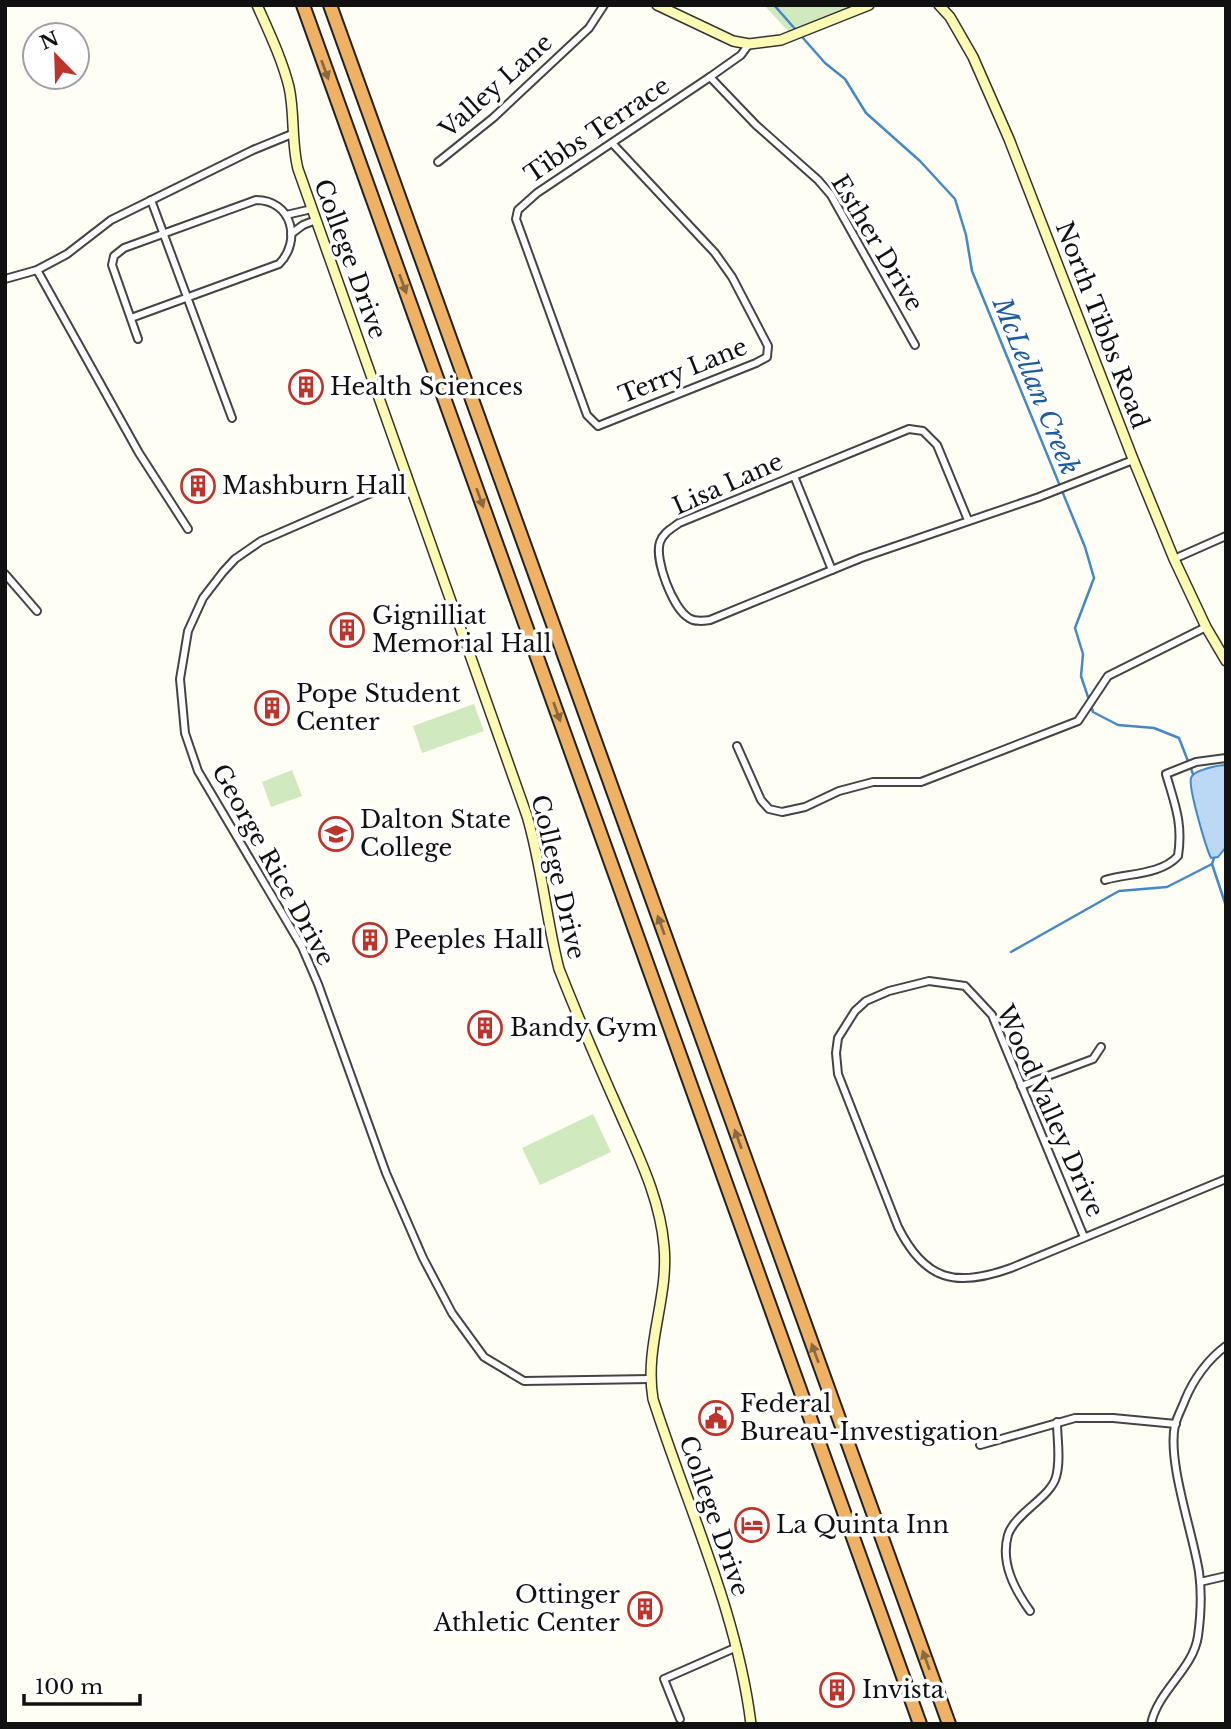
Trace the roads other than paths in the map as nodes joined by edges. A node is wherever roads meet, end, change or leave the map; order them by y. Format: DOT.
graph roads {
  1 [pos="257,5"];
  2 [pos="303,5"];
  3 [pos="330,5"];
  4 [pos="604,5"];
  5 [pos="657,5"];
  6 [pos="877,5"];
  7 [pos="939,5"];
  8 [pos="866,7"];
  9 [pos="749,44"];
  10 [pos="710,77"];
  11 [pos="292,135"];
  12 [pos="611,144"];
  13 [pos="439,162"];
  14 [pos="151,200"];
  15 [pos="312,209"];
  16 [pos="286,215"];
  17 [pos="316,220"];
  18 [pos="163,234"];
  19 [pos="291,234"];
  20 [pos="37,270"];
  21 [pos="5,279"];
  22 [pos="187,298"];
  23 [pos="131,318"];
  24 [pos="138,339"];
  25 [pos="915,345"];
  26 [pos="232,418"];
  27 [pos="598,426"];
  28 [pos="1133,460"];
  29 [pos="794,476"];
  30 [pos="408,477"];
  31 [pos="968,520"];
  32 [pos="188,529"];
  33 [pos="1226,536"];
  34 [pos="1174,559"];
  35 [pos="832,570"];
  36 [pos="5,574"];
  37 [pos="37,611"];
  38 [pos="1206,627"];
  39 [pos="1226,661"];
  40 [pos="737,746"];
  41 [pos="1226,758"];
  42 [pos="1105,880"];
  43 [pos="1101,1047"];
  44 [pos="1021,1086"];
  45 [pos="1226,1179"];
  46 [pos="1084,1237"];
  47 [pos="1226,1346"];
  48 [pos="650,1379"];
  49 [pos="1057,1422"];
  50 [pos="1176,1424"];
  51 [pos="980,1445"];
  52 [pos="1226,1576"];
  53 [pos="1200,1582"];
  54 [pos="1030,1612"];
  55 [pos="737,1647"];
  56 [pos="680,1719"];
  57 [pos="751,1724"];
  58 [pos="920,1724"];
  59 [pos="949,1724"];
  60 [pos="1151,1724"];
  1 -- 11 [label="street, College Drive"];
  2 -- 58 [label="highway, one-way"];
  59 -- 3 [label="highway, one-way"];
  4 -- 13 [label="street, Valley Lane"];
  5 -- 9 [label="street"];
  6 -- 8 [label="street"];
  7 -- 28 [label="street, North Tibbs Road"];
  8 -- 9 [label="street"];
  9 -- 10 [label="street, Tibbs Terrace"];
  10 -- 12 [label="street, Tibbs Terrace"];
  10 -- 25 [label="street, Esther Drive"];
  11 -- 14 [label="street"];
  11 -- 15 [label="street, College Drive"];
  12 -- 27 [label="street, Tibbs Terrace"];
  12 -- 27 [label="street, Terry Lane"];
  14 -- 18 [label="street"];
  14 -- 20 [label="street"];
  15 -- 16 [label="street"];
  15 -- 17 [label="street, College Drive"];
  16 -- 18 [label="street"];
  16 -- 19 [label="street"];
  17 -- 19 [label="street"];
  17 -- 30 [label="street, College Drive"];
  18 -- 22 [label="street"];
  18 -- 23 [label="street"];
  19 -- 22 [label="street"];
  20 -- 21 [label="street"];
  20 -- 32 [label="street"];
  22 -- 23 [label="street"];
  22 -- 26 [label="street"];
  23 -- 24 [label="street"];
  28 -- 31 [label="street, Lisa Lane"];
  28 -- 34 [label="street, North Tibbs Road"];
  29 -- 31 [label="street, Lisa Lane"];
  29 -- 35 [label="street"];
  29 -- 35 [label="street, Lisa Lane"];
  30 -- 48 [label="street, College Drive"];
  30 -- 48 [label="street, George Rice Drive"];
  31 -- 35 [label="street, Lisa Lane"];
  33 -- 34 [label="street"];
  34 -- 38 [label="street, North Tibbs Road"];
  36 -- 37 [label="street"];
  38 -- 39 [label="street, North Tibbs Road"];
  38 -- 40 [label="street"];
  41 -- 42 [label="street"];
  43 -- 44 [label="street"];
  44 -- 46 [label="street, Wood Valley Drive"];
  44 -- 46 [label="street, Wood Valley Drive"];
  45 -- 46 [label="street, Wood Valley Drive"];
  47 -- 50 [label="street"];
  48 -- 55 [label="street, College Drive"];
  49 -- 50 [label="street"];
  49 -- 51 [label="street"];
  49 -- 54 [label="street"];
  50 -- 53 [label="street"];
  52 -- 53 [label="street"];
  53 -- 60 [label="street"];
  55 -- 56 [label="street"];
  55 -- 57 [label="street, College Drive"];
}
